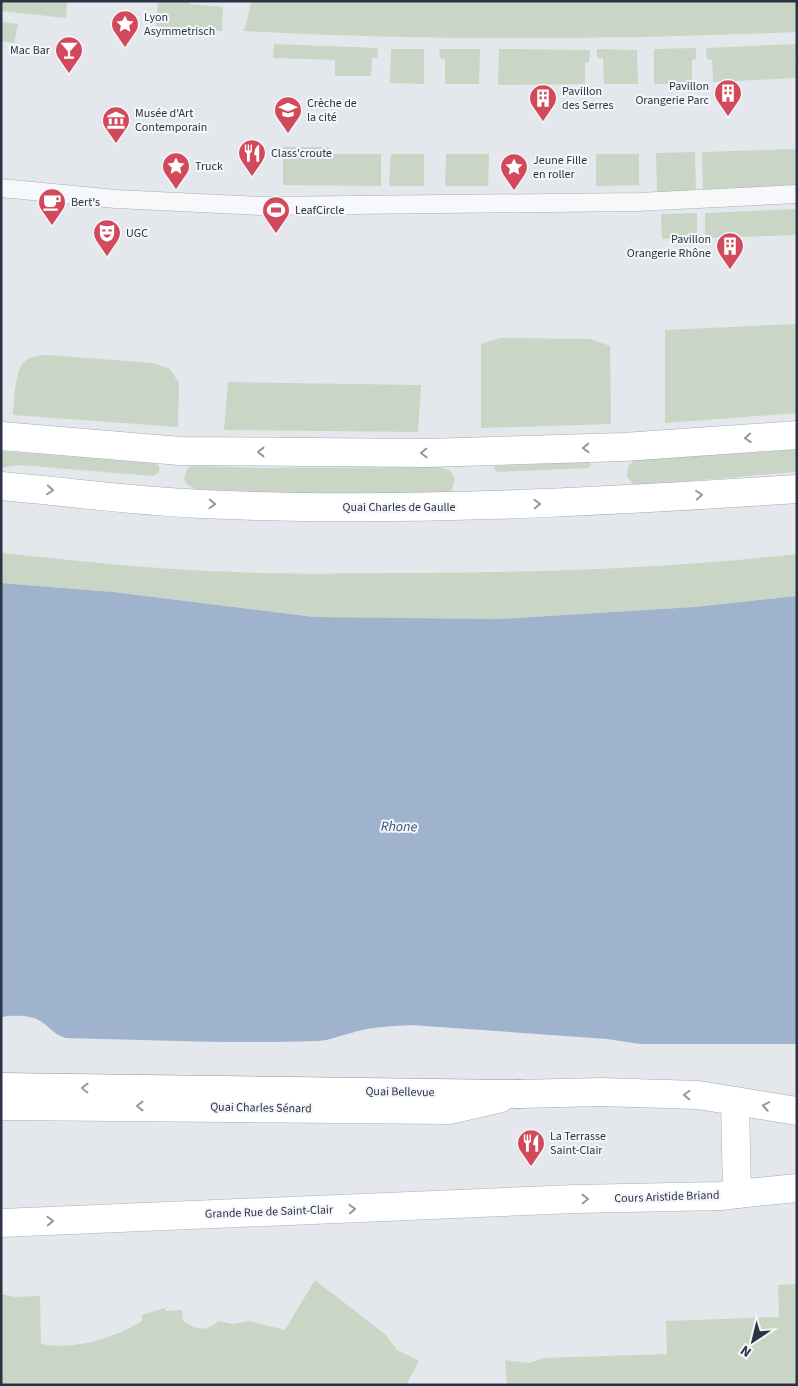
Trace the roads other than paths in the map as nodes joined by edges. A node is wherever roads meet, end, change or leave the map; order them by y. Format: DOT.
graph roads {
  1 [pos="1,188"];
  2 [pos="797,194"];
  3 [pos="797,435"];
  4 [pos="1,436"];
  5 [pos="1,486"];
  6 [pos="797,489"];
  7 [pos="1,1087"];
  8 [pos="519,1094"];
  9 [pos="735,1101"];
  10 [pos="1,1106"];
  11 [pos="797,1111"];
  12 [pos="797,1188"];
  13 [pos="737,1194"];
  14 [pos="537,1201"];
  15 [pos="1,1223"];
  1 -- 2 [label="street"];
  3 -- 4 [label="main road, one-way"];
  5 -- 6 [label="main road, Quai Charles de Gaulle, one-way"];
  8 -- 7 [label="main road, Quai Bellevue, one-way"];
  9 -- 8 [label="main road, Quai Bellevue, one-way"];
  8 -- 10 [label="main road, Quai Charles Sénard, one-way"];
  11 -- 9 [label="main road, Quai Bellevue, one-way"];
  9 -- 13 [label="main road"];
  12 -- 13 [label="main road, Cours Aristide Briand"];
  14 -- 13 [label="main road, Cours Aristide Briand, one-way"];
  15 -- 14 [label="main road, Grande Rue de Saint-Clair, one-way"];
}
